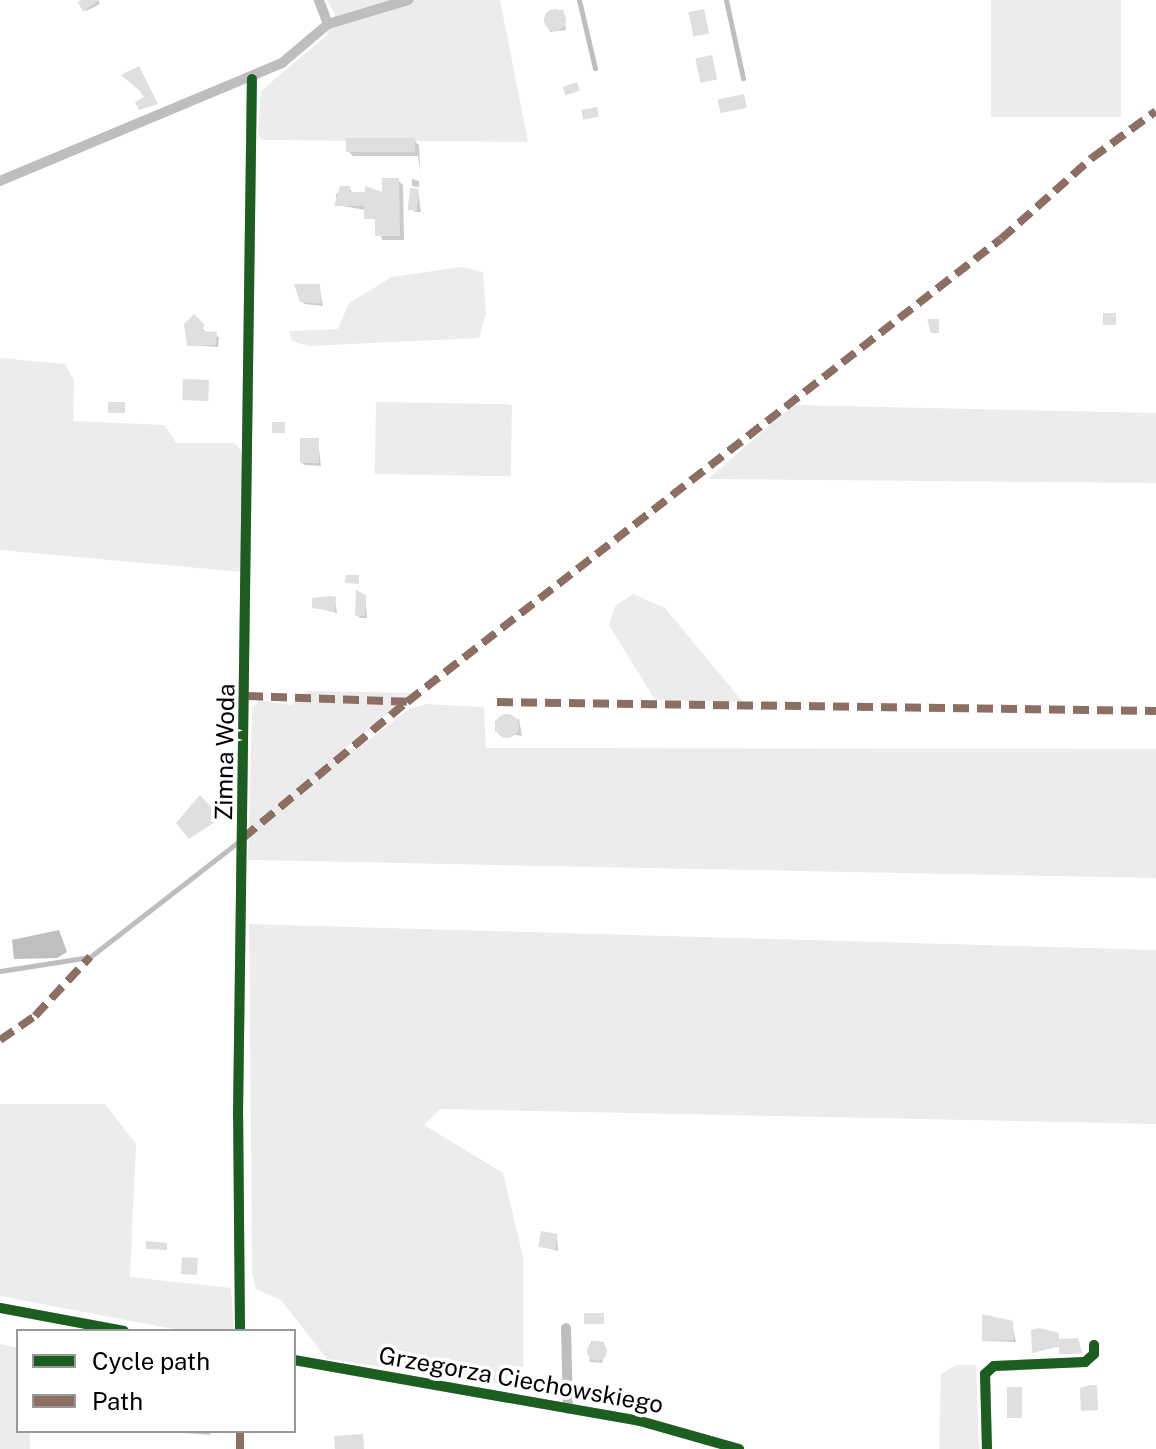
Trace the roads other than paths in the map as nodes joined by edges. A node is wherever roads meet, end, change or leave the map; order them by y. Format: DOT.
graph roads {
  1 [pos="319,0"];
  2 [pos="408,0"];
  3 [pos="579,0"];
  4 [pos="726,0"];
  5 [pos="328,24"];
  6 [pos="595,68"];
  7 [pos="743,78"];
  8 [pos="252,79"];
  9 [pos="0,181"];
  10 [pos="243,838"];
  11 [pos="0,971"];
  12 [pos="0,1308"];
  13 [pos="566,1328"];
  14 [pos="113,1329"];
  15 [pos="240,1329"];
  16 [pos="1094,1345"];
  17 [pos="296,1360"];
  18 [pos="568,1409"];
  19 [pos="739,1449"];
  20 [pos="987,1449"];
  1 -- 5 [label="street"];
  2 -- 5 [label="street"];
  3 -- 6 [label="lane"];
  4 -- 7 [label="lane"];
  5 -- 8 [label="street"];
  8 -- 9 [label="street"];
  8 -- 10 [label="street, Zimna Woda"];
  10 -- 11 [label="lane"];
  10 -- 15 [label="street, Zimna Woda"];
  12 -- 14 [label="street"];
  13 -- 18 [label="street"];
  16 -- 20 [label="street"];
  17 -- 18 [label="street, Grzegorza Ciechowskiego"];
  18 -- 19 [label="street, Grzegorza Ciechowskiego"];
}
